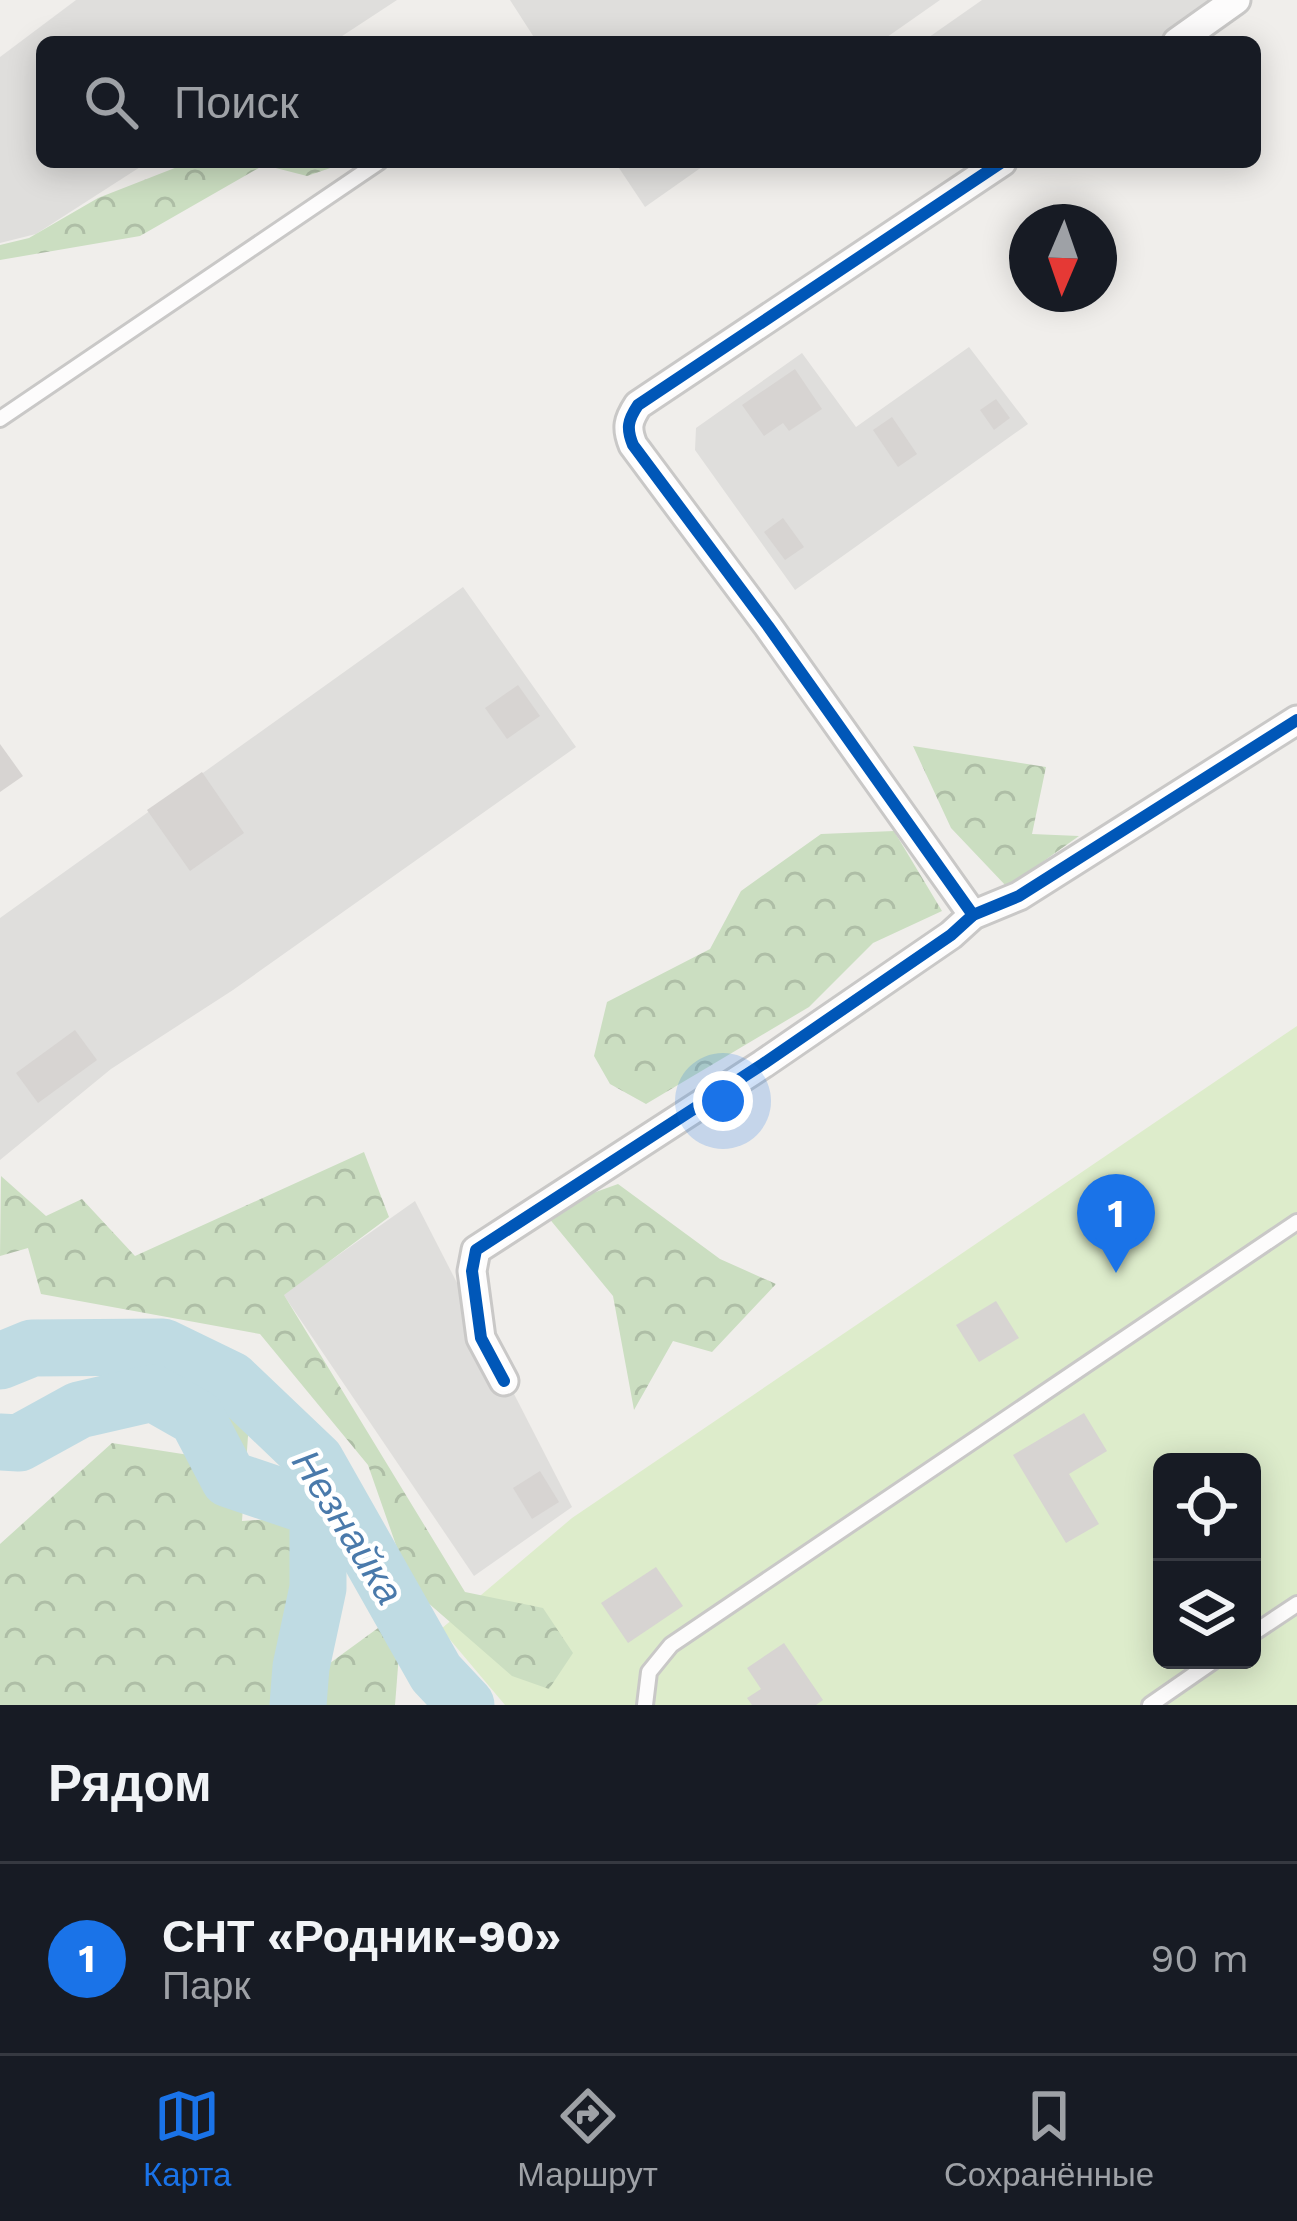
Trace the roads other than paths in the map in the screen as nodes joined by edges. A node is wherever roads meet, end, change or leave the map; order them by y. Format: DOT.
graph roads {
  1 [pos="1236,0"];
  2 [pos="1185,36"];
  3 [pos="370,168"];
  4 [pos="993,168"];
  5 [pos="0,419"];
  6 [pos="1297,720"];
  7 [pos="973,915"];
  8 [pos="1297,1222"];
  9 [pos="504,1381"];
  10 [pos="1297,1604"];
  11 [pos="1261,1628"];
  12 [pos="1202,1669"];
  13 [pos="645,1705"];
  14 [pos="1150,1705"];
  1 -- 2 [label="street"];
  3 -- 5 [label="lane"];
  4 -- 7 [label="street"];
  6 -- 7 [label="street"];
  7 -- 9 [label="street"];
  8 -- 13 [label="lane"];
  10 -- 11 [label="lane"];
  12 -- 14 [label="lane"];
}
